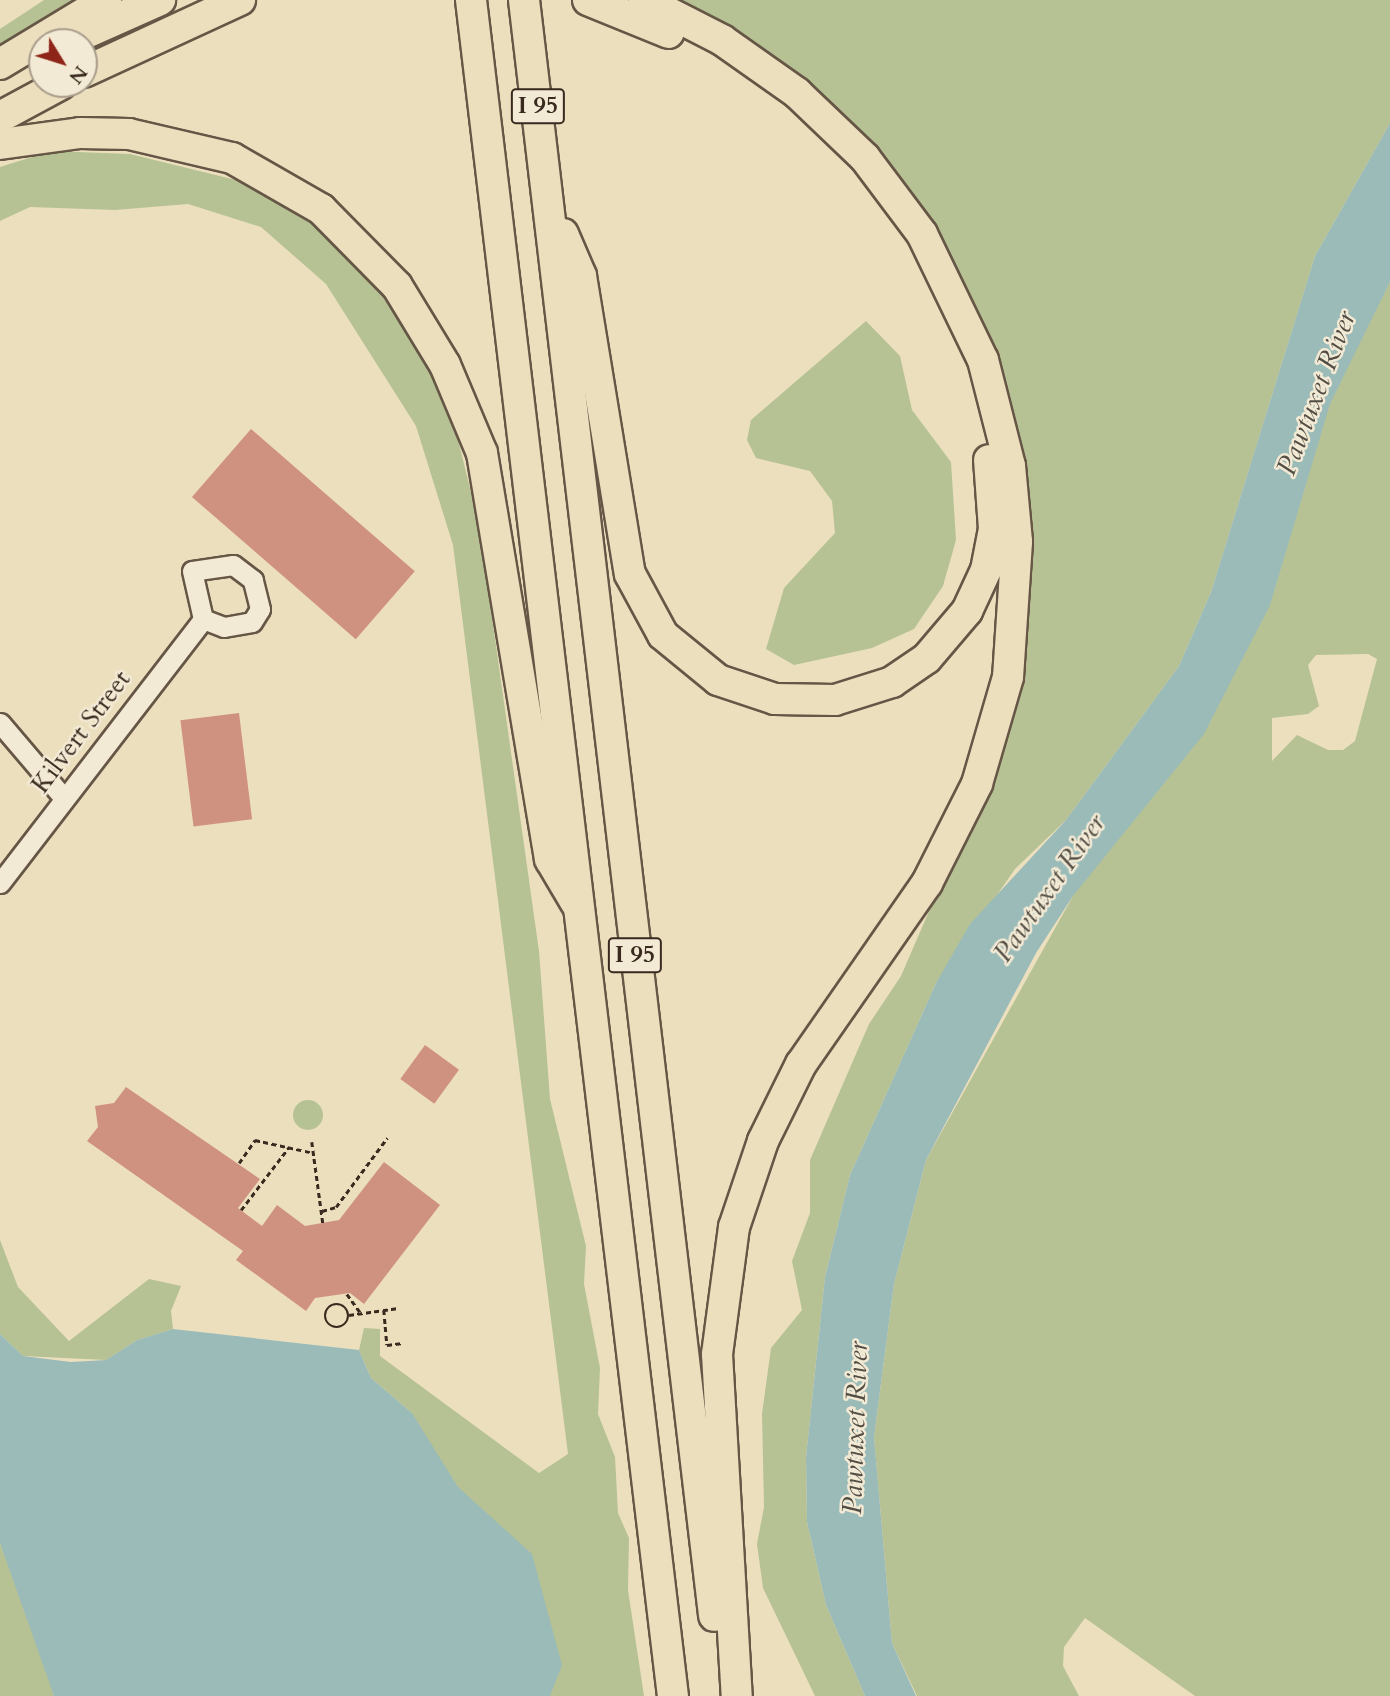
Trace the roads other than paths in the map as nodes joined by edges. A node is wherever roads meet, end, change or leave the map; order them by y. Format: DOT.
graph roads {
  1 [pos="106,0"];
  2 [pos="160,0"];
  3 [pos="240,0"];
  4 [pos="471,0"];
  5 [pos="524,0"];
  6 [pos="644,0"];
  7 [pos="592,1"];
  8 [pos="98,28"];
  9 [pos="28,61"];
  10 [pos="0,64"];
  11 [pos="98,66"];
  12 [pos="0,75"];
  13 [pos="35,98"];
  14 [pos="0,117"];
  15 [pos="0,145"];
  16 [pos="553,213"];
  17 [pos="203,618"];
  18 [pos="0,723"];
  19 [pos="62,797"];
  20 [pos="0,883"];
  21 [pos="582,914"];
  22 [pos="673,1696"];
  23 [pos="725,1696"];
  24 [pos="737,1696"];
  1 -- 10 [label="highway"];
  2 -- 8 [label="highway"];
  3 -- 11 [label="highway"];
  4 -- 21 [label="highway, I 95"];
  5 -- 16 [label="highway, I 95"];
  6 -- 24 [label="highway"];
  7 -- 16 [label="highway"];
  9 -- 12 [label="highway"];
  13 -- 14 [label="highway"];
  15 -- 21 [label="highway"];
  16 -- 23 [label="highway, I 95"];
  17 -- 19 [label="street, Kilvert Street"];
  18 -- 19 [label="street"];
  19 -- 20 [label="street, Kilvert Street"];
  21 -- 22 [label="highway, I 95"];
}
